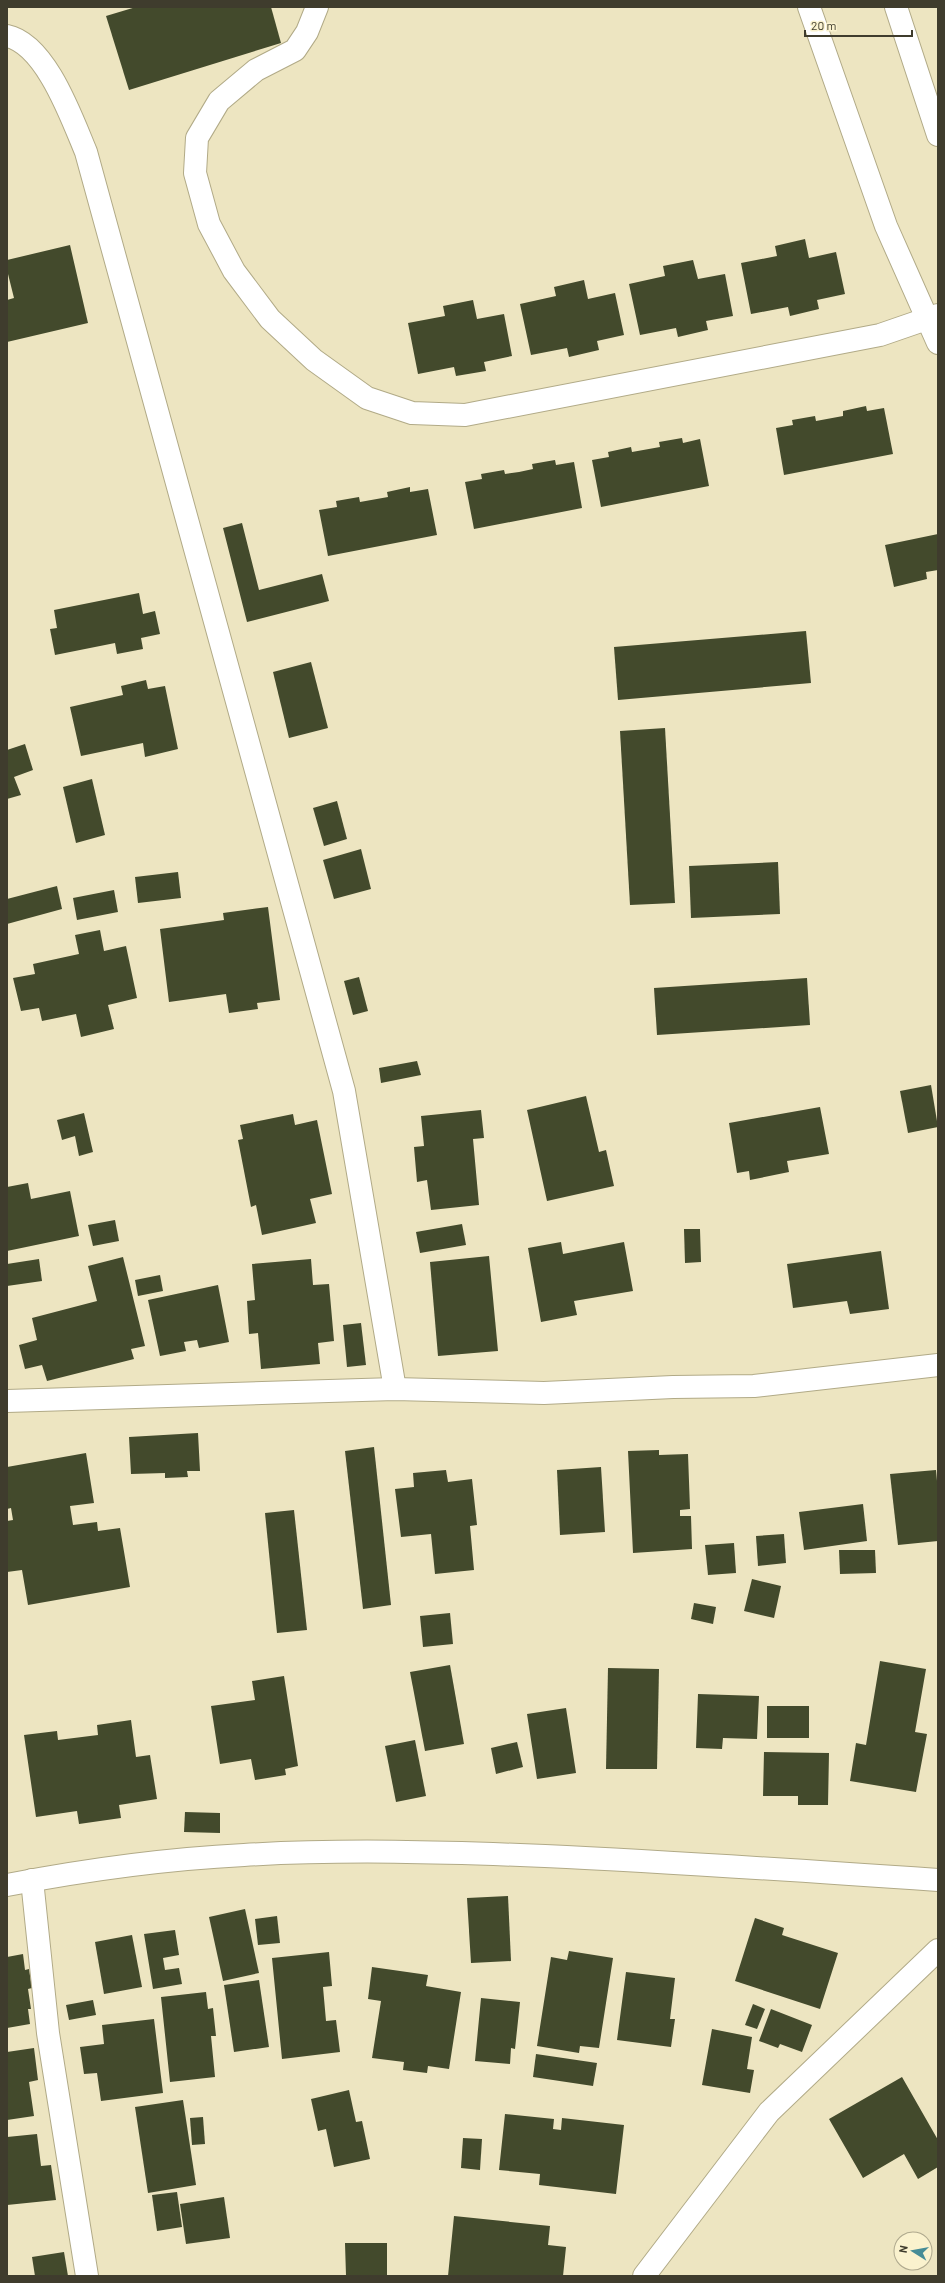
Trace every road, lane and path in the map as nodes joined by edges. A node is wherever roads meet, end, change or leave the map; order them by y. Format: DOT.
graph roads {
  1 [pos="317,7"];
  2 [pos="809,7"];
  3 [pos="896,7"];
  4 [pos="7,36"];
  5 [pos="938,135"];
  6 [pos="932,316"];
  7 [pos="938,343"];
  8 [pos="938,1366"];
  9 [pos="395,1389"];
  10 [pos="7,1401"];
  11 [pos="32,1880"];
  12 [pos="938,1880"];
  13 [pos="7,1885"];
  14 [pos="938,1950"];
  15 [pos="87,2276"];
  16 [pos="644,2276"];
  1 -- 6 [label="street"];
  2 -- 6 [label="street"];
  3 -- 5 [label="street"];
  4 -- 9 [label="street"];
  6 -- 7 [label="street"];
  8 -- 9 [label="street"];
  9 -- 10 [label="street"];
  11 -- 12 [label="street"];
  11 -- 13 [label="street"];
  11 -- 15 [label="street"];
  14 -- 16 [label="street"];
}
